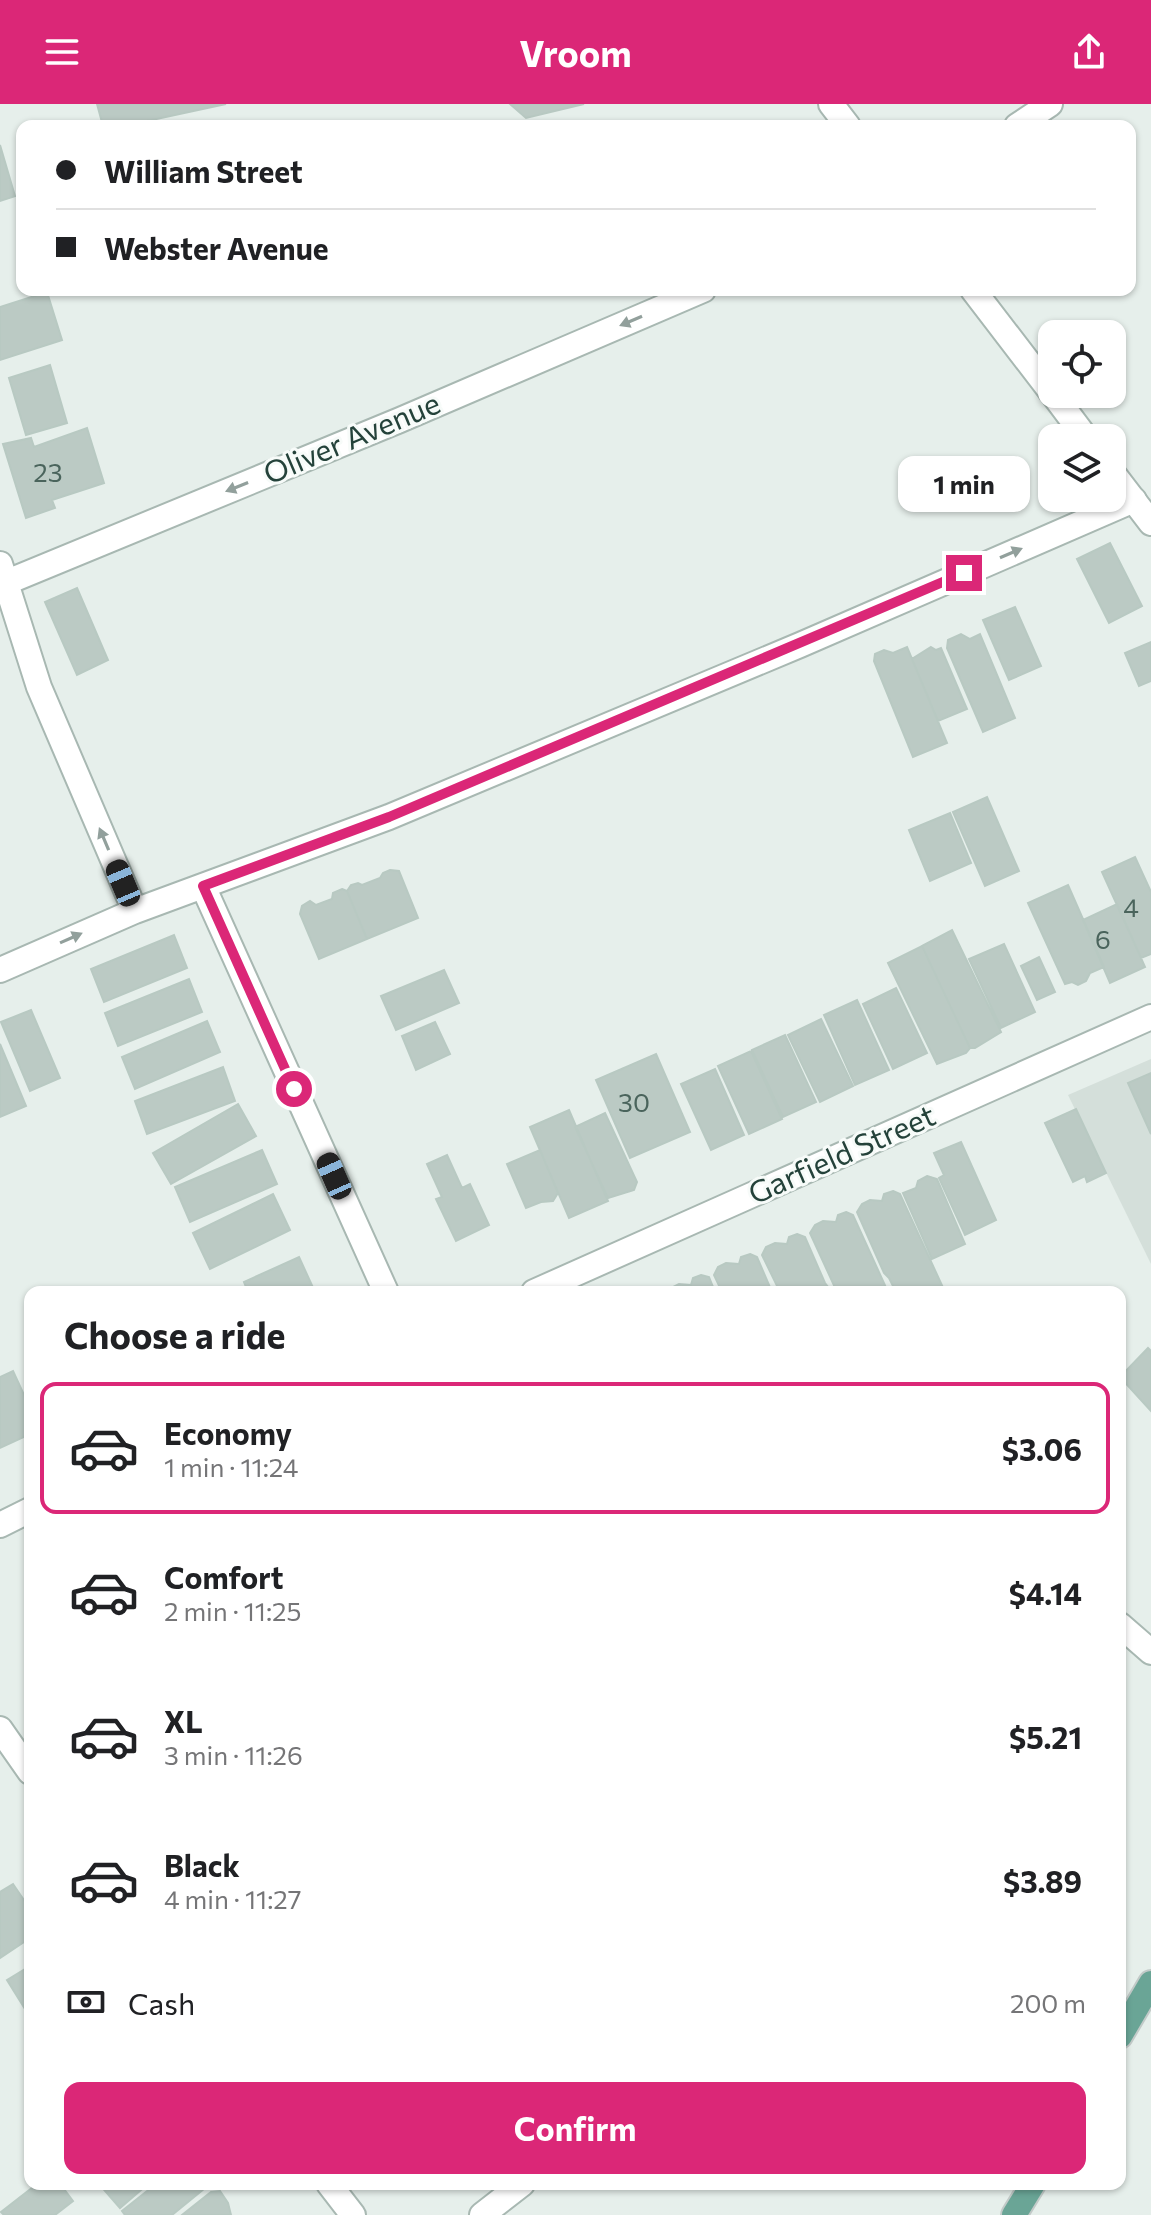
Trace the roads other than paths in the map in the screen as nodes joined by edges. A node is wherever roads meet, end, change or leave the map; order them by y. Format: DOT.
graph roads {
  1 [pos="831,104"];
  2 [pos="1050,104"];
  3 [pos="843,120"];
  4 [pos="1026,120"];
  5 [pos="689,296"];
  6 [pos="978,296"];
  7 [pos="1038,376"];
  8 [pos="1063,408"];
  9 [pos="1075,424"];
  10 [pos="1126,490"];
  11 [pos="1134,500"];
  12 [pos="1151,523"];
  13 [pos="2,577"];
  14 [pos="203,886"];
  15 [pos="135,911"];
  16 [pos="0,970"];
  17 [pos="1151,1017"];
  18 [pos="383,1286"];
  19 [pos="547,1286"];
  20 [pos="24,1513"];
  21 [pos="0,1525"];
  22 [pos="1126,1630"];
  23 [pos="1151,1652"];
  24 [pos="0,1729"];
  25 [pos="24,1763"];
  26 [pos="1151,1983"];
  27 [pos="1126,2026"];
  28 [pos="334,2190"];
  29 [pos="514,2190"];
  30 [pos="1027,2190"];
  31 [pos="353,2215"];
  32 [pos="482,2215"];
  33 [pos="1014,2215"];
  1 -- 3 [label="street"];
  2 -- 4 [label="street"];
  5 -- 13 [label="street, Oliver Avenue, one-way"];
  6 -- 7 [label="street"];
  8 -- 9 [label="street"];
  10 -- 11 [label="street"];
  11 -- 12 [label="street"];
  14 -- 11 [label="street, one-way"];
  15 -- 13 [label="street, one-way"];
  14 -- 15 [label="street"];
  14 -- 18 [label="street"];
  16 -- 15 [label="street, one-way"];
  17 -- 19 [label="street, Garfield Street"];
  20 -- 21 [label="street"];
  22 -- 23 [label="street"];
  24 -- 25 [label="street"];
  26 -- 27 [label="main road"];
  28 -- 31 [label="street"];
  29 -- 32 [label="street"];
  30 -- 33 [label="main road"];
}
